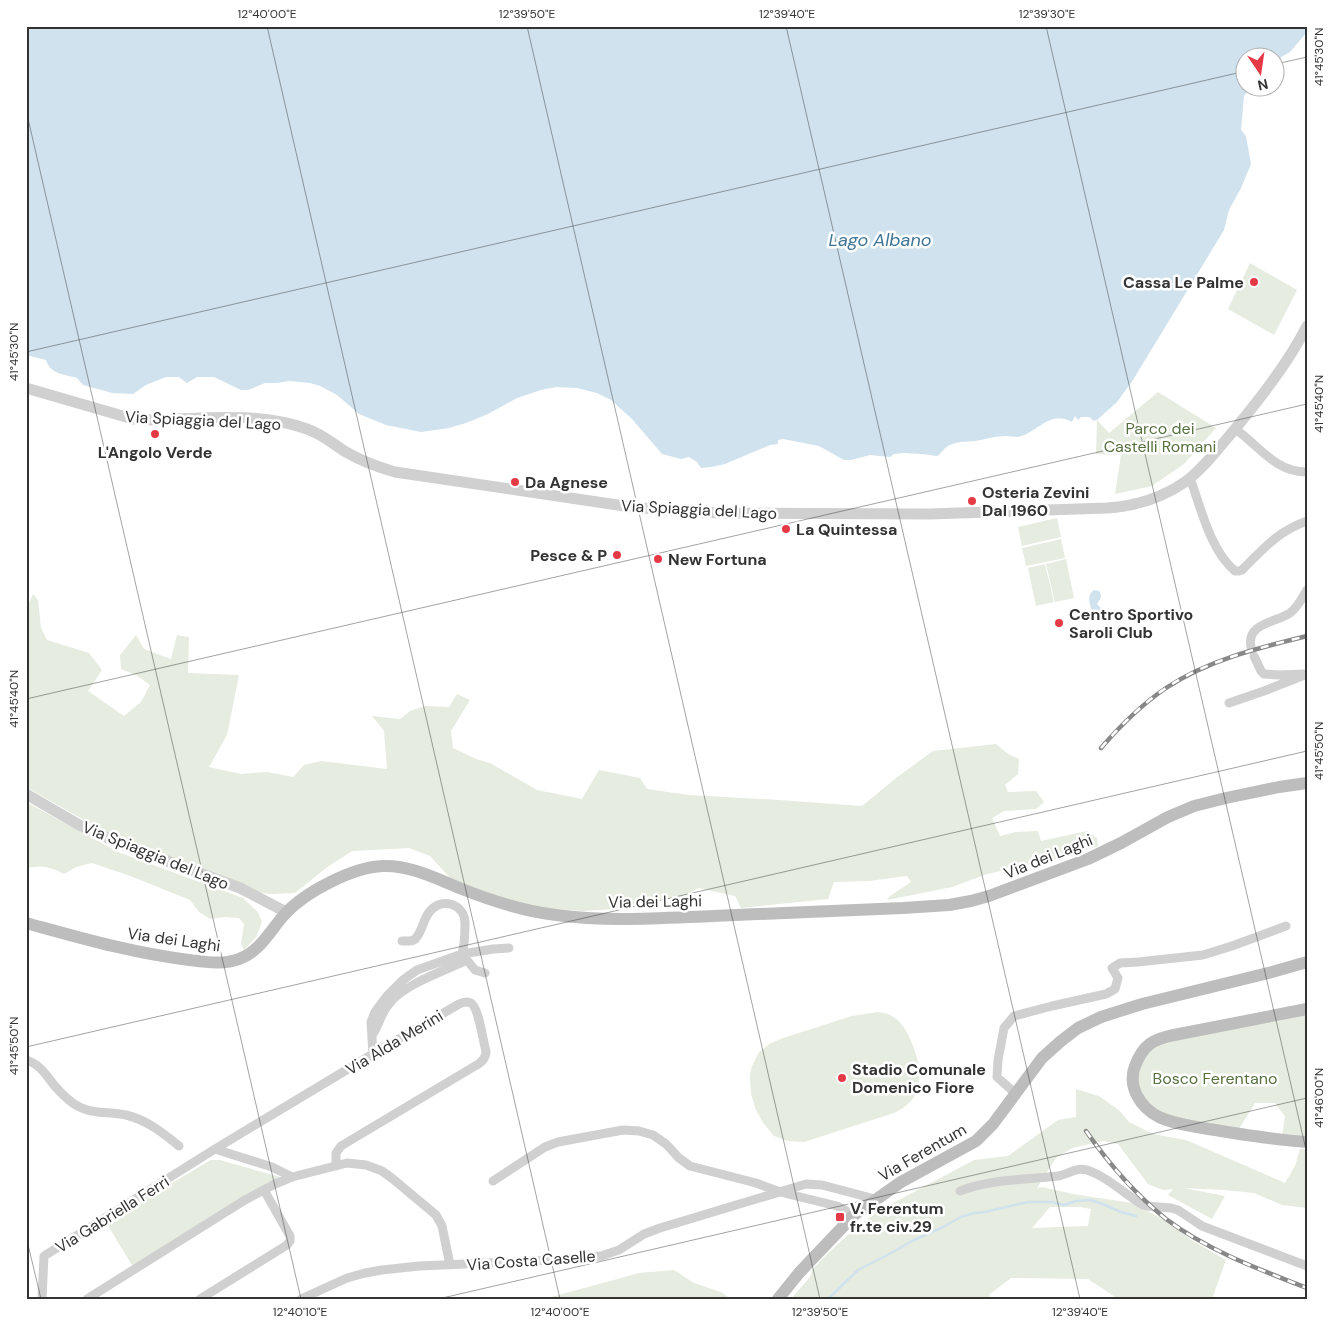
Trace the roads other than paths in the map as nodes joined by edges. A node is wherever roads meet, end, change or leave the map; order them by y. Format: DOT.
graph roads {
  1 [pos="1307,326"];
  2 [pos="1303,339"];
  3 [pos="26,388"];
  4 [pos="1235,429"];
  5 [pos="1307,472"];
  6 [pos="1190,478"];
  7 [pos="1307,521"];
  8 [pos="1307,590"];
  9 [pos="1307,674"];
  10 [pos="1229,703"];
  11 [pos="1307,783"];
  12 [pos="26,794"];
  13 [pos="286,912"];
  14 [pos="26,923"];
  15 [pos="1286,926"];
  16 [pos="402,941"];
  17 [pos="509,948"];
  18 [pos="462,958"];
  19 [pos="1307,962"];
  20 [pos="484,973"];
  21 [pos="1307,1009"];
  22 [pos="373,1054"];
  23 [pos="26,1060"];
  24 [pos="1015,1093"];
  25 [pos="1307,1142"];
  26 [pos="179,1146"];
  27 [pos="215,1149"];
  28 [pos="336,1166"];
  29 [pos="292,1177"];
  30 [pos="493,1182"];
  31 [pos="264,1190"];
  32 [pos="960,1191"];
  33 [pos="780,1192"];
  34 [pos="875,1199"];
  35 [pos="854,1215"];
  36 [pos="450,1265"];
  37 [pos="1307,1266"];
  38 [pos="42,1299"];
  39 [pos="87,1299"];
  40 [pos="200,1299"];
  41 [pos="301,1299"];
  42 [pos="778,1299"];
  1 -- 2 [label="street, Via Spiaggia del Lago"];
  2 -- 4 [label="street, Via Spiaggia del Lago"];
  3 -- 6 [label="street, Via Spiaggia del Lago"];
  4 -- 5 [label="street"];
  4 -- 6 [label="street, Via Spiaggia del Lago"];
  6 -- 7 [label="street"];
  8 -- 9 [label="street"];
  9 -- 10 [label="street"];
  11 -- 13 [label="main road, Via dei Laghi"];
  12 -- 13 [label="street, Via Spiaggia del Lago"];
  13 -- 14 [label="main road, Via dei Laghi"];
  15 -- 24 [label="street"];
  16 -- 18 [label="street"];
  17 -- 18 [label="street"];
  18 -- 20 [label="street"];
  18 -- 22 [label="street"];
  19 -- 24 [label="main road, Via Ferentum"];
  21 -- 25 [label="main road"];
  22 -- 27 [label="street, Via Alda Merini"];
  22 -- 28 [label="street, Via Alda Merini"];
  23 -- 26 [label="street"];
  24 -- 34 [label="main road, Via Ferentum"];
  27 -- 29 [label="street"];
  27 -- 38 [label="street, Via Gabriella Ferri"];
  28 -- 29 [label="street"];
  28 -- 36 [label="street"];
  29 -- 31 [label="street"];
  30 -- 33 [label="street"];
  31 -- 39 [label="street"];
  31 -- 40 [label="street"];
  32 -- 37 [label="street"];
  33 -- 34 [label="street, Via Costa Caselle"];
  33 -- 35 [label="street"];
  33 -- 36 [label="street, Via Costa Caselle"];
  34 -- 35 [label="main road, Via Ferentum"];
  35 -- 42 [label="main road, Via Ferentum"];
  36 -- 41 [label="street, Via Costa Caselle"];
}
